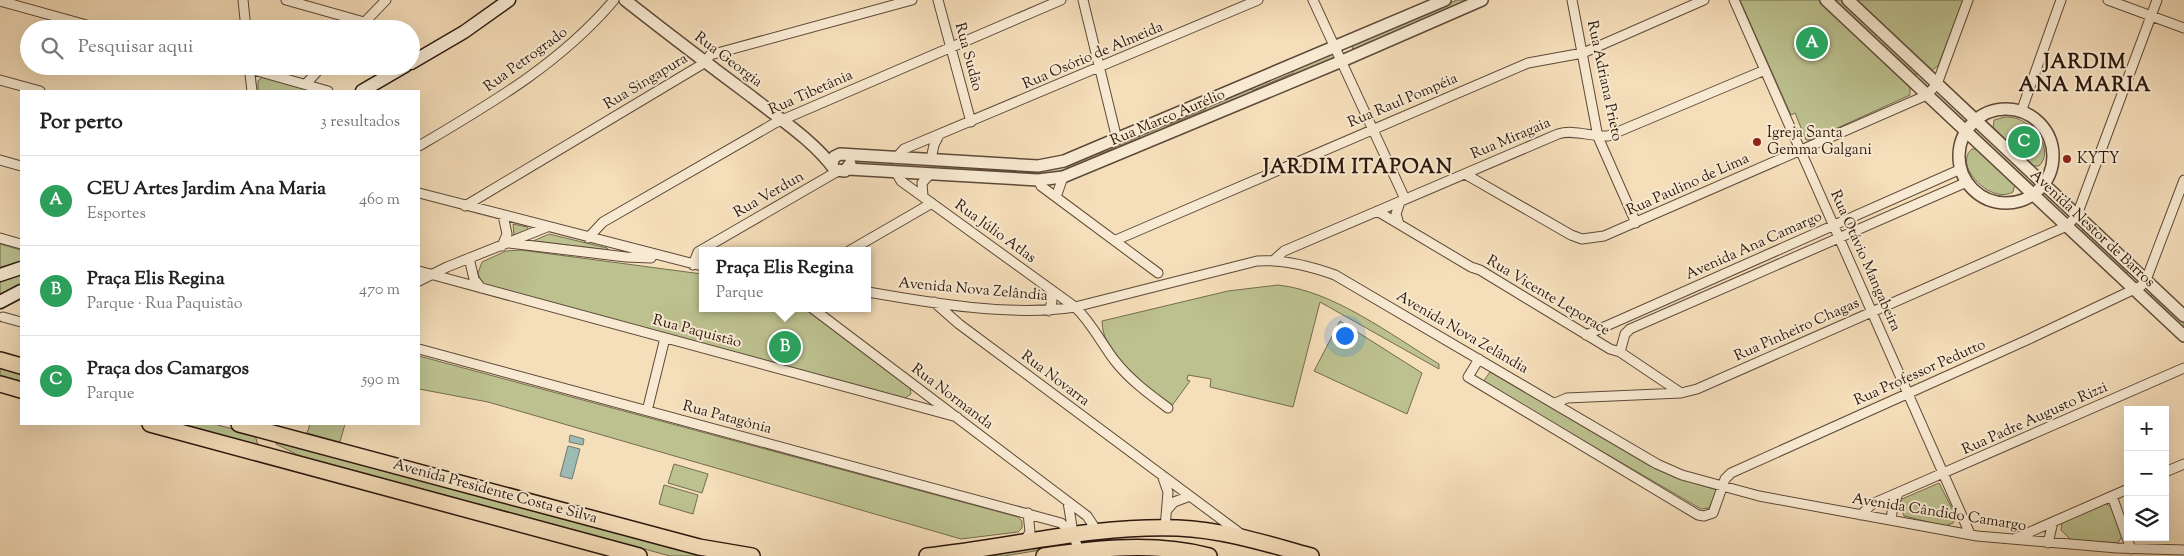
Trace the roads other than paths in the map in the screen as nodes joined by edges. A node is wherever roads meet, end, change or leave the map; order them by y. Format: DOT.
graph roads {
  1 [pos="243,0"];
  2 [pos="286,0"];
  3 [pos="386,0"];
  4 [pos="509,0"];
  5 [pos="614,0"];
  6 [pos="625,0"];
  7 [pos="912,0"];
  8 [pos="938,0"];
  9 [pos="1061,0"];
  10 [pos="1083,0"];
  11 [pos="1258,0"];
  12 [pos="1314,0"];
  13 [pos="1445,0"];
  14 [pos="1482,0"];
  15 [pos="1572,0"];
  16 [pos="1704,0"];
  17 [pos="1734,0"];
  18 [pos="1826,0"];
  19 [pos="1848,0"];
  20 [pos="1968,0"];
  21 [pos="2062,0"];
  22 [pos="2108,0"];
  23 [pos="2157,0"];
  24 [pos="0,1"];
  25 [pos="2151,16"];
  26 [pos="69,20"];
  27 [pos="245,20"];
  28 [pos="344,20"];
  29 [pos="367,20"];
  30 [pos="2184,28"];
  31 [pos="1335,47"];
  32 [pos="950,48"];
  33 [pos="1583,53"];
  34 [pos="420,57"];
  35 [pos="1342,61"];
  36 [pos="706,62"];
  37 [pos="1100,67"];
  38 [pos="1765,70"];
  39 [pos="251,75"];
  40 [pos="274,75"];
  41 [pos="314,75"];
  42 [pos="390,75"];
  43 [pos="0,80"];
  44 [pos="306,84"];
  45 [pos="1937,84"];
  46 [pos="36,90"];
  47 [pos="252,90"];
  48 [pos="321,90"];
  49 [pos="364,90"];
  50 [pos="1927,94"];
  51 [pos="2022,112"];
  52 [pos="1975,119"];
  53 [pos="782,120"];
  54 [pos="971,122"];
  55 [pos="1373,129"];
  56 [pos="1115,131"];
  57 [pos="1965,132"];
  58 [pos="939,135"];
  59 [pos="1598,137"];
  60 [pos="420,145"];
  61 [pos="1801,150"];
  62 [pos="896,158"];
  63 [pos="931,159"];
  64 [pos="0,160"];
  65 [pos="838,165"];
  66 [pos="20,166"];
  67 [pos="1038,166"];
  68 [pos="1961,169"];
  69 [pos="896,172"];
  70 [pos="930,174"];
  71 [pos="1465,174"];
  72 [pos="1063,177"];
  73 [pos="1038,180"];
  74 [pos="2184,180"];
  75 [pos="1967,182"];
  76 [pos="2044,184"];
  77 [pos="420,193"];
  78 [pos="2034,195"];
  79 [pos="923,196"];
  80 [pos="1056,197"];
  81 [pos="1402,200"];
  82 [pos="932,203"];
  83 [pos="465,206"];
  84 [pos="1377,211"];
  85 [pos="502,215"];
  86 [pos="2077,215"];
  87 [pos="1636,223"];
  88 [pos="1399,224"];
  89 [pos="1834,225"];
  90 [pos="2067,226"];
  91 [pos="547,227"];
  92 [pos="0,238"];
  93 [pos="588,238"];
  94 [pos="724,238"];
  95 [pos="1840,238"];
  96 [pos="1116,240"];
  97 [pos="20,244"];
  98 [pos="506,245"];
  99 [pos="707,247"];
  100 [pos="720,247"];
  101 [pos="856,247"];
  102 [pos="699,251"];
  103 [pos="663,257"];
  104 [pos="469,258"];
  105 [pos="1274,260"];
  106 [pos="698,265"];
  107 [pos="20,268"];
  108 [pos="420,271"];
  109 [pos="1158,273"];
  110 [pos="0,275"];
  111 [pos="430,275"];
  112 [pos="420,280"];
  113 [pos="2146,280"];
  114 [pos="480,288"];
  115 [pos="1051,290"];
  116 [pos="2135,290"];
  117 [pos="20,292"];
  118 [pos="871,292"];
  119 [pos="0,302"];
  120 [pos="934,302"];
  121 [pos="1075,308"];
  122 [pos="1049,311"];
  123 [pos="820,312"];
  124 [pos="1872,312"];
  125 [pos="2184,316"];
  126 [pos="3,317"];
  127 [pos="20,322"];
  128 [pos="1586,335"];
  129 [pos="2184,336"];
  130 [pos="665,338"];
  131 [pos="420,350"];
  132 [pos="1620,352"];
  133 [pos="1479,359"];
  134 [pos="0,360"];
  135 [pos="20,366"];
  136 [pos="2184,368"];
  137 [pos="0,384"];
  138 [pos="20,390"];
  139 [pos="922,391"];
  140 [pos="1681,393"];
  141 [pos="1908,394"];
  142 [pos="907,403"];
  143 [pos="1555,403"];
  144 [pos="1168,408"];
  145 [pos="647,411"];
  146 [pos="957,417"];
  147 [pos="154,425"];
  148 [pos="257,426"];
  149 [pos="274,457"];
  150 [pos="2184,464"];
  151 [pos="2169,470"];
  152 [pos="1943,474"];
  153 [pos="1162,475"];
  154 [pos="1722,486"];
  155 [pos="2124,491"];
  156 [pos="1898,494"];
  157 [pos="1190,496"];
  158 [pos="2112,496"];
  159 [pos="1068,502"];
  160 [pos="1166,512"];
  161 [pos="1028,514"];
  162 [pos="1861,515"];
  163 [pos="1891,520"];
  164 [pos="2053,522"];
  165 [pos="1165,528"];
  166 [pos="1097,531"];
  167 [pos="1073,534"];
  168 [pos="1970,534"];
  169 [pos="1247,538"];
  170 [pos="2011,540"];
  171 [pos="1024,542"];
  172 [pos="2048,543"];
  173 [pos="2131,549"];
  174 [pos="2184,550"];
  175 [pos="1079,551"];
  176 [pos="1192,552"];
  177 [pos="639,556"];
  178 [pos="752,556"];
  179 [pos="927,556"];
  180 [pos="1044,556"];
  181 [pos="1209,556"];
  182 [pos="1311,556"];
  1 -- 27 [label="street"];
  2 -- 28 [label="street"];
  3 -- 29 [label="street"];
  4 -- 34 [label="main road"];
  5 -- 60 [label="street, Rua Petrogrado"];
  6 -- 36 [label="street, Rua Georgia"];
  7 -- 36 [label="street, Rua Singapura"];
  8 -- 32 [label="street, Rua Sudão"];
  9 -- 32 [label="street, Rua Tibetânia"];
  10 -- 37 [label="street"];
  11 -- 37 [label="street, Rua Osório de Almeida"];
  12 -- 31 [label="street"];
  13 -- 31 [label="street, Rua Marco Aurélio"];
  14 -- 35 [label="street, Rua Marco Aurélio"];
  15 -- 33 [label="street, Rua Adriana Prieto"];
  16 -- 33 [label="street, Rua Raul Pompéia"];
  17 -- 38 [label="street, Rua Otávio Mangabeira"];
  18 -- 50 [label="street, Avenida Nestor de Barros"];
  19 -- 45 [label="street, Avenida Nestor de Barros"];
  20 -- 45 [label="street"];
  21 -- 51 [label="street"];
  22 -- 25 [label="street"];
  23 -- 25 [label="street"];
  24 -- 26 [label="street"];
  25 -- 30 [label="street"];
  25 -- 86 [label="street"];
  31 -- 35 [label="street"];
  31 -- 67 [label="street, Rua Marco Aurélio"];
  32 -- 53 [label="street, Rua Tibetânia"];
  32 -- 54 [label="street, Rua Sudão"];
  33 -- 55 [label="street, Rua Raul Pompéia"];
  33 -- 59 [label="street, Rua Adriana Prieto"];
  35 -- 55 [label="street"];
  35 -- 72 [label="street, Rua Marco Aurélio"];
  36 -- 53 [label="street, Rua Georgia"];
  36 -- 83 [label="street, Rua Singapura"];
  37 -- 54 [label="street, Rua Osório de Almeida"];
  37 -- 56 [label="street"];
  38 -- 59 [label="street, Rua Miragaia"];
  38 -- 61 [label="street, Rua Otávio Mangabeira"];
  39 -- 47 [label="street"];
  40 -- 44 [label="street"];
  41 -- 44 [label="street"];
  42 -- 49 [label="main road"];
  43 -- 46 [label="street"];
  44 -- 48 [label="street"];
  45 -- 50 [label="street"];
  45 -- 52 [label="street, Avenida Nestor de Barros"];
  50 -- 57 [label="street, Avenida Nestor de Barros"];
  50 -- 61 [label="street, Rua Paulino de Lima"];
  51 -- 52 [label="street"];
  51 -- 76 [label="street"];
  52 -- 57 [label="street"];
  52 -- 76 [label="street, Avenida Nestor de Barros"];
  53 -- 65 [label="street, Rua Georgia"];
  53 -- 93 [label="street, Rua Tibetânia"];
  54 -- 58 [label="street, Rua Osório de Almeida"];
  55 -- 81 [label="street"];
  55 -- 96 [label="street, Rua Raul Pompéia"];
  57 -- 68 [label="street"];
  57 -- 78 [label="street, Avenida Nestor de Barros"];
  58 -- 62 [label="street, Rua Osório de Almeida"];
  58 -- 63 [label="street"];
  59 -- 71 [label="street, Rua Miragaia"];
  59 -- 87 [label="street, Rua Adriana Prieto"];
  61 -- 87 [label="street, Rua Paulino de Lima"];
  61 -- 89 [label="street, Rua Otávio Mangabeira"];
  62 -- 63 [label="street, Rua Marco Aurélio"];
  62 -- 65 [label="street, Rua Marco Aurélio"];
  62 -- 69 [label="street"];
  63 -- 67 [label="street, Rua Marco Aurélio"];
  63 -- 70 [label="street"];
  64 -- 66 [label="street"];
  65 -- 69 [label="street, Rua Marco Aurélio"];
  65 -- 94 [label="street, Rua Verdun"];
  67 -- 73 [label="street"];
  68 -- 75 [label="street"];
  68 -- 89 [label="street, Avenida Ana Camargo"];
  69 -- 70 [label="street, Rua Marco Aurélio"];
  69 -- 79 [label="street, Rua Júlio Atlas"];
  70 -- 73 [label="street, Rua Marco Aurélio"];
  70 -- 79 [label="street"];
  71 -- 81 [label="street, Rua Miragaia"];
  71 -- 87 [label="street, Rua Paulino de Lima"];
  72 -- 73 [label="street, Rua Marco Aurélio"];
  72 -- 80 [label="street"];
  73 -- 80 [label="street"];
  74 -- 113 [label="street"];
  75 -- 78 [label="street"];
  75 -- 95 [label="street, Avenida Ana Camargo"];
  76 -- 78 [label="street"];
  76 -- 86 [label="street, Avenida Nestor de Barros"];
  77 -- 83 [label="street"];
  78 -- 90 [label="street, Avenida Nestor de Barros"];
  79 -- 82 [label="street, Rua Júlio Atlas"];
  80 -- 96 [label="street"];
  81 -- 84 [label="street, Rua Miragaia"];
  81 -- 88 [label="street"];
  82 -- 101 [label="street"];
  82 -- 115 [label="street, Rua Júlio Atlas"];
  83 -- 85 [label="street"];
  84 -- 88 [label="street, Rua Vicente Leporace"];
  84 -- 105 [label="street, Rua Miragaia"];
  85 -- 91 [label="street"];
  85 -- 98 [label="street"];
  86 -- 90 [label="street"];
  86 -- 113 [label="street, Avenida Nestor de Barros"];
  88 -- 128 [label="street, Rua Vicente Leporace"];
  89 -- 95 [label="street, Rua Otávio Mangabeira"];
  89 -- 128 [label="street, Avenida Ana Camargo"];
  90 -- 116 [label="street, Avenida Nestor de Barros"];
  90 -- 124 [label="street, Rua Pinheiro Chagas"];
  91 -- 93 [label="street"];
  91 -- 98 [label="street"];
  92 -- 97 [label="street"];
  93 -- 103 [label="street"];
  94 -- 99 [label="street, Rua Verdun"];
  94 -- 100 [label="street, Rua Verdun"];
  95 -- 124 [label="street, Rua Otávio Mangabeira"];
  95 -- 132 [label="street, Avenida Ana Camargo"];
  96 -- 109 [label="street"];
  98 -- 103 [label="street"];
  98 -- 104 [label="street"];
  102 -- 106 [label="street, Rua Verdun"];
  103 -- 106 [label="street"];
  104 -- 111 [label="street"];
  104 -- 114 [label="street"];
  105 -- 121 [label="street, Avenida Nova Zelândia"];
  105 -- 133 [label="street, Avenida Nova Zelândia"];
  107 -- 110 [label="main road"];
  108 -- 111 [label="street, Rua Paquistão"];
  111 -- 112 [label="street"];
  111 -- 114 [label="street, Rua Paquistão"];
  113 -- 116 [label="street, Rua Professor Pedutto"];
  113 -- 125 [label="street, Avenida Nestor de Barros"];
  114 -- 130 [label="street, Rua Paquistão"];
  115 -- 121 [label="street, Rua Júlio Atlas"];
  115 -- 122 [label="street"];
  116 -- 129 [label="street, Avenida Nestor de Barros"];
  116 -- 141 [label="street, Rua Professor Pedutto"];
  117 -- 119 [label="main road"];
  118 -- 120 [label="street, Avenida Nova Zelândia"];
  120 -- 122 [label="street, Avenida Nova Zelândia"];
  120 -- 153 [label="street, Rua Novarra"];
  121 -- 122 [label="street, Avenida Nova Zelândia"];
  121 -- 144 [label="street, Rua Júlio Atlas"];
  123 -- 139 [label="street, Rua Normanda"];
  124 -- 140 [label="street, Rua Pinheiro Chagas"];
  124 -- 141 [label="street, Rua Otávio Mangabeira"];
  126 -- 127 [label="street"];
  128 -- 132 [label="street, Rua Vicente Leporace"];
  130 -- 142 [label="street, Rua Paquistão"];
  130 -- 145 [label="street"];
  131 -- 145 [label="street, Rua Patagônia"];
  132 -- 140 [label="street, Rua Vicente Leporace"];
  133 -- 143 [label="street, Avenida Nova Zelândia"];
  133 -- 154 [label="street"];
  134 -- 135 [label="highway"];
  136 -- 152 [label="street, Rua Padre Augusto Rizzi"];
  137 -- 138 [label="highway"];
  139 -- 142 [label="street"];
  139 -- 146 [label="street, Rua Normanda"];
  140 -- 143 [label="street, Rua Pinheiro Chagas"];
  141 -- 152 [label="street, Rua Otávio Mangabeira"];
  141 -- 154 [label="street, Rua Professor Pedutto"];
  142 -- 146 [label="street, Rua Paquistão"];
  143 -- 154 [label="street, Avenida Nova Zelândia"];
  145 -- 161 [label="street, Rua Patagônia"];
  146 -- 159 [label="street, Rua Normanda"];
  147 -- 149 [label="highway, Avenida Presidente Costa e Silva"];
  148 -- 149 [label="highway"];
  148 -- 178 [label="highway, Avenida Presidente Costa e Silva"];
  149 -- 177 [label="highway, Avenida Presidente Costa e Silva"];
  150 -- 151 [label="street"];
  152 -- 156 [label="street, Rua Padre Augusto Rizzi"];
  152 -- 168 [label="street, Rua Otávio Mangabeira"];
  153 -- 157 [label="street, Rua Novarra"];
  153 -- 160 [label="street"];
  154 -- 162 [label="street, Avenida Cândido Camargo"];
  155 -- 158 [label="street"];
  156 -- 162 [label="street, Rua Padre Augusto Rizzi"];
  156 -- 163 [label="street"];
  157 -- 160 [label="street"];
  157 -- 169 [label="street, Rua Novarra"];
  158 -- 164 [label="street"];
  158 -- 173 [label="street"];
  159 -- 166 [label="street, Rua Normanda"];
  159 -- 167 [label="street"];
  160 -- 165 [label="street"];
  161 -- 167 [label="street, Rua Patagônia"];
  161 -- 171 [label="street"];
  162 -- 163 [label="street, Avenida Cândido Camargo"];
  163 -- 168 [label="street, Avenida Cândido Camargo"];
  164 -- 170 [label="street"];
  164 -- 172 [label="street"];
  165 -- 166 [label="highway"];
  165 -- 169 [label="highway"];
  165 -- 176 [label="highway"];
  166 -- 167 [label="highway"];
  167 -- 171 [label="highway"];
  167 -- 175 [label="street"];
  168 -- 170 [label="street, Avenida Cândido Camargo"];
  169 -- 182 [label="highway"];
  170 -- 172 [label="street, Avenida Cândido Camargo"];
  171 -- 179 [label="highway"];
  172 -- 173 [label="street, Avenida Cândido Camargo"];
  173 -- 174 [label="street, Avenida Cândido Camargo"];
  175 -- 176 [label="highway"];
  175 -- 180 [label="highway"];
  176 -- 181 [label="highway"];
}
